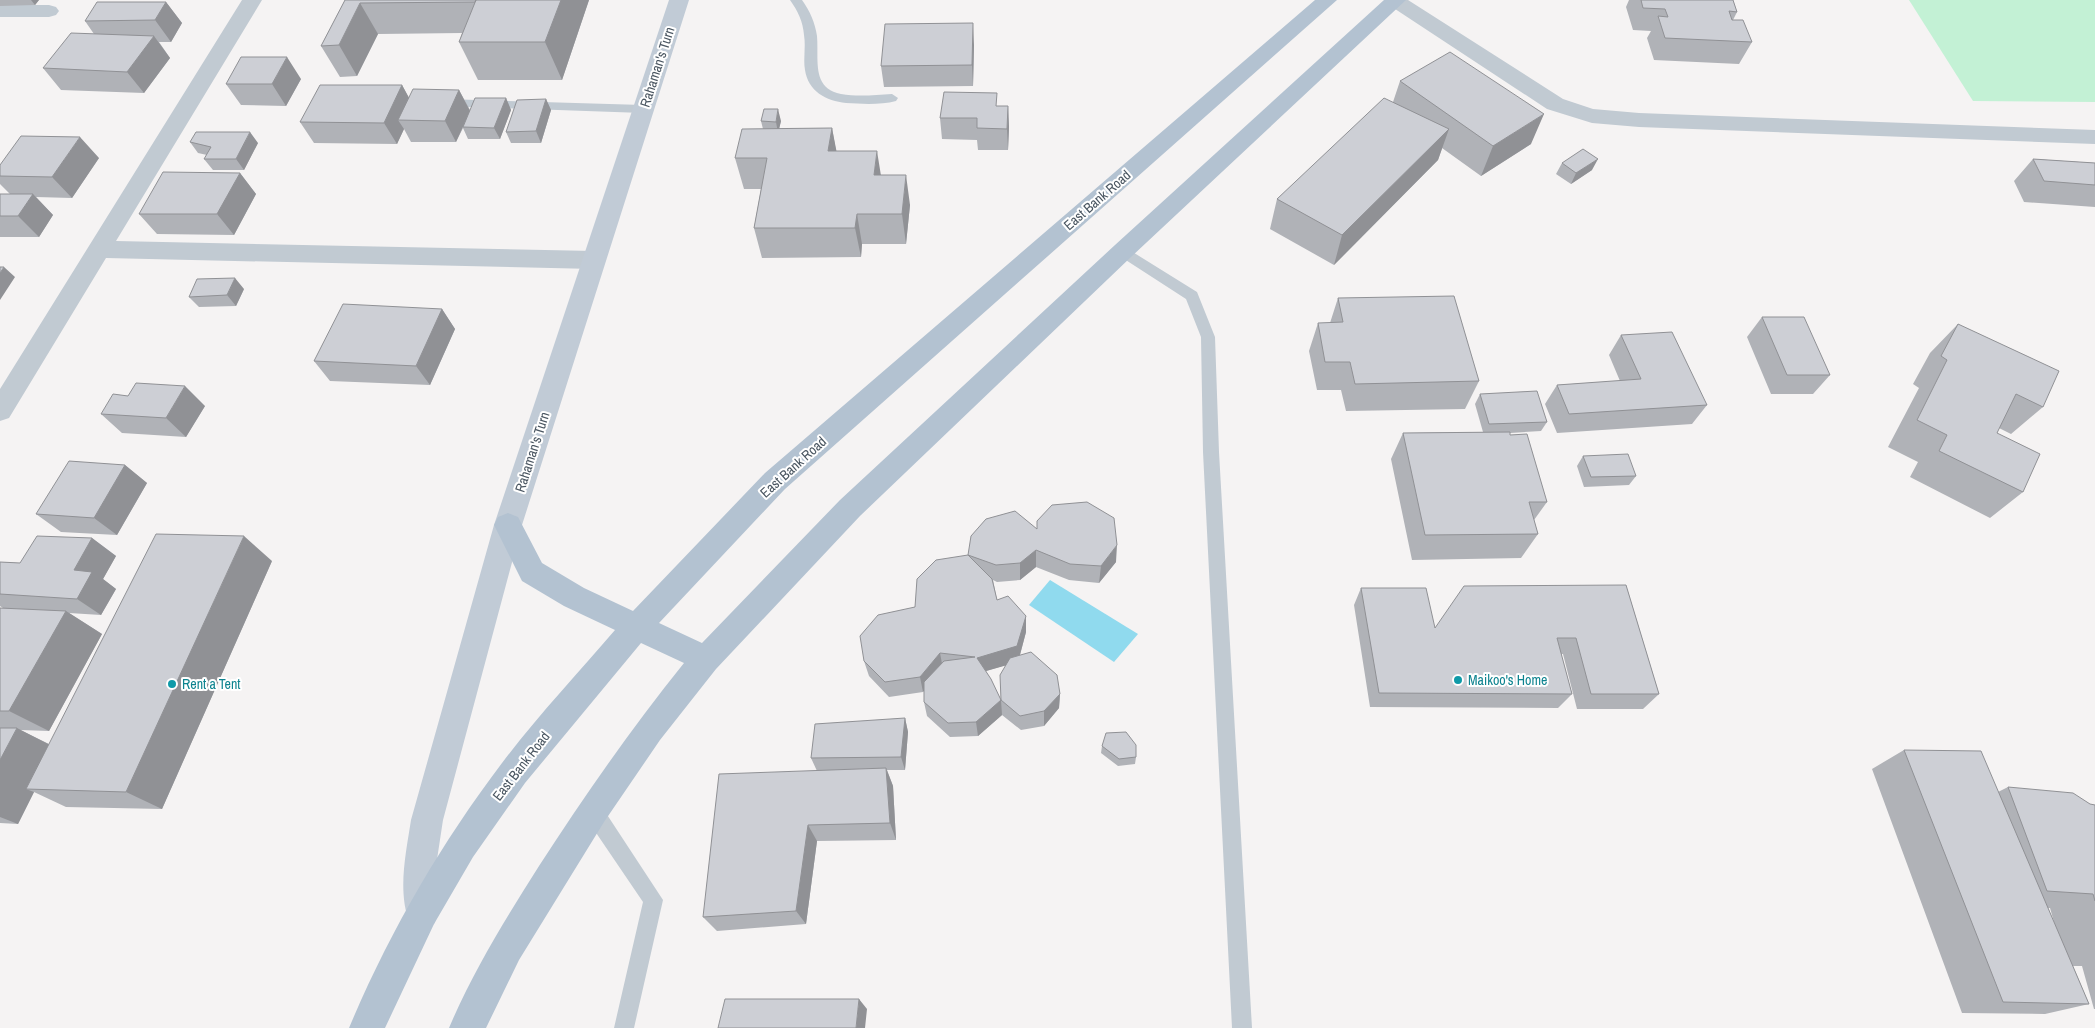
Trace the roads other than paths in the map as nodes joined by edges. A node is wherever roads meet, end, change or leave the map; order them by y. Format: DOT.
graph roads {
  1 [pos="252,0"];
  2 [pos="679,0"];
  3 [pos="796,0"];
  4 [pos="1327,0"];
  5 [pos="1396,1"];
  6 [pos="0,11"];
  7 [pos="49,11"];
  8 [pos="892,98"];
  9 [pos="434,102"];
  10 [pos="643,109"];
  11 [pos="2095,137"];
  12 [pos="100,249"];
  13 [pos="1123,251"];
  14 [pos="594,260"];
  15 [pos="0,411"];
  16 [pos="508,525"];
  17 [pos="637,626"];
  18 [pos="706,659"];
  19 [pos="592,811"];
  20 [pos="422,912"];
  21 [pos="367,1028"];
  22 [pos="467,1028"];
  23 [pos="624,1028"];
  24 [pos="1242,1028"];
  1 -- 12 [label="street"];
  2 -- 10 [label="main road, Rahaman's Turn"];
  3 -- 8 [label="lane"];
  4 -- 17 [label="main road, East Bank Road"];
  5 -- 11 [label="street"];
  5 -- 13 [label="main road"];
  6 -- 7 [label="street"];
  9 -- 10 [label="lane"];
  10 -- 14 [label="main road, Rahaman's Turn"];
  12 -- 14 [label="street"];
  12 -- 15 [label="street"];
  13 -- 18 [label="main road"];
  13 -- 24 [label="lane"];
  14 -- 16 [label="main road, Rahaman's Turn"];
  16 -- 17 [label="main road"];
  16 -- 20 [label="main road, Rahaman's Turn"];
  17 -- 18 [label="main road"];
  17 -- 20 [label="main road, East Bank Road"];
  18 -- 19 [label="main road"];
  19 -- 22 [label="main road"];
  19 -- 23 [label="lane"];
  20 -- 21 [label="main road, East Bank Road"];
}
